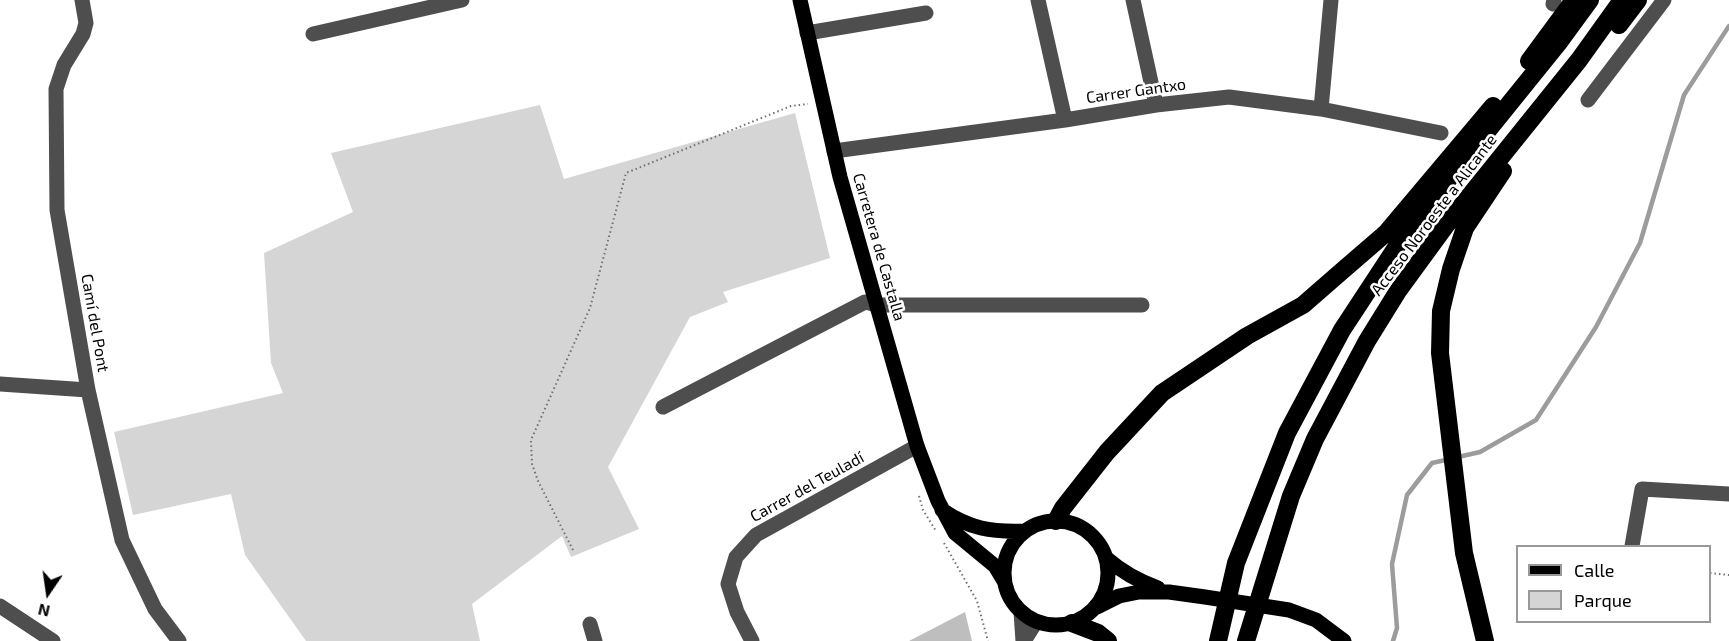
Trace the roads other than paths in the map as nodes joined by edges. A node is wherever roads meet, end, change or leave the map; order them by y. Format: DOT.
graph roads {
  1 [pos="82,0"];
  2 [pos="462,0"];
  3 [pos="800,0"];
  4 [pos="1038,0"];
  5 [pos="1133,0"];
  6 [pos="1331,0"];
  7 [pos="1574,0"];
  8 [pos="1590,0"];
  9 [pos="1622,0"];
  10 [pos="1638,0"];
  11 [pos="1664,0"];
  12 [pos="413,6"];
  13 [pos="926,13"];
  14 [pos="807,33"];
  15 [pos="314,34"];
  16 [pos="1588,100"];
  17 [pos="1156,105"];
  18 [pos="1322,109"];
  19 [pos="1065,120"];
  20 [pos="1442,133"];
  21 [pos="834,151"];
  22 [pos="877,304"];
  23 [pos="1142,305"];
  24 [pos="0,384"];
  25 [pos="88,390"];
  26 [pos="663,407"];
  27 [pos="917,446"];
  28 [pos="1729,494"];
  29 [pos="940,506"];
  30 [pos="1056,520"];
  31 [pos="1024,531"];
  32 [pos="1632,545"];
  33 [pos="1464,553"];
  34 [pos="1106,558"];
  35 [pos="1004,581"];
  36 [pos="1169,592"];
  37 [pos="0,606"];
  38 [pos="1095,609"];
  39 [pos="1021,612"];
  40 [pos="1036,622"];
  41 [pos="1072,623"];
  42 [pos="590,624"];
  43 [pos="53,641"];
  44 [pos="179,641"];
  45 [pos="595,641"];
  46 [pos="752,641"];
  47 [pos="1023,641"];
  48 [pos="1108,641"];
  49 [pos="1218,641"];
  50 [pos="1246,641"];
  51 [pos="1344,641"];
  52 [pos="1474,641"];
  53 [pos="1485,641"];
  1 -- 25 [label="street, Camí del Pont"];
  2 -- 12 [label="street"];
  3 -- 14 [label="main road, Carretera de Castalla"];
  4 -- 19 [label="street"];
  5 -- 17 [label="street"];
  6 -- 18 [label="street"];
  7 -- 30 [label="highway"];
  8 -- 49 [label="highway, Acceso Noroeste a Alicante"];
  9 -- 50 [label="highway, Acceso Noroeste a Alicante"];
  10 -- 33 [label="highway"];
  11 -- 16 [label="street"];
  12 -- 15 [label="street"];
  13 -- 14 [label="street"];
  14 -- 21 [label="main road, Carretera de Castalla"];
  17 -- 18 [label="street, Carrer Gantxo"];
  17 -- 19 [label="street, Carrer Gantxo"];
  18 -- 20 [label="street, Carrer Gantxo"];
  19 -- 21 [label="street, Carrer Gantxo"];
  21 -- 22 [label="main road, Carretera de Castalla"];
  22 -- 23 [label="street"];
  22 -- 26 [label="street"];
  22 -- 27 [label="main road, Carretera de Castalla"];
  24 -- 25 [label="street"];
  25 -- 44 [label="street, Camí del Pont"];
  27 -- 29 [label="main road, Carretera de Castalla"];
  27 -- 46 [label="street, Carrer del Teuladí"];
  28 -- 32 [label="street"];
  29 -- 31 [label="main road"];
  29 -- 35 [label="main road, Carretera de Castalla"];
  30 -- 31 [label="main road"];
  30 -- 34 [label="main road"];
  31 -- 35 [label="main road"];
  33 -- 52 [label="highway"];
  33 -- 53 [label="highway"];
  34 -- 36 [label="main road"];
  34 -- 38 [label="main road"];
  35 -- 39 [label="main road"];
  36 -- 38 [label="main road"];
  36 -- 51 [label="main road"];
  37 -- 43 [label="street"];
  38 -- 41 [label="main road"];
  39 -- 40 [label="main road"];
  39 -- 47 [label="street"];
  40 -- 41 [label="main road"];
  40 -- 47 [label="street"];
  41 -- 48 [label="highway"];
  42 -- 45 [label="street"];
}
